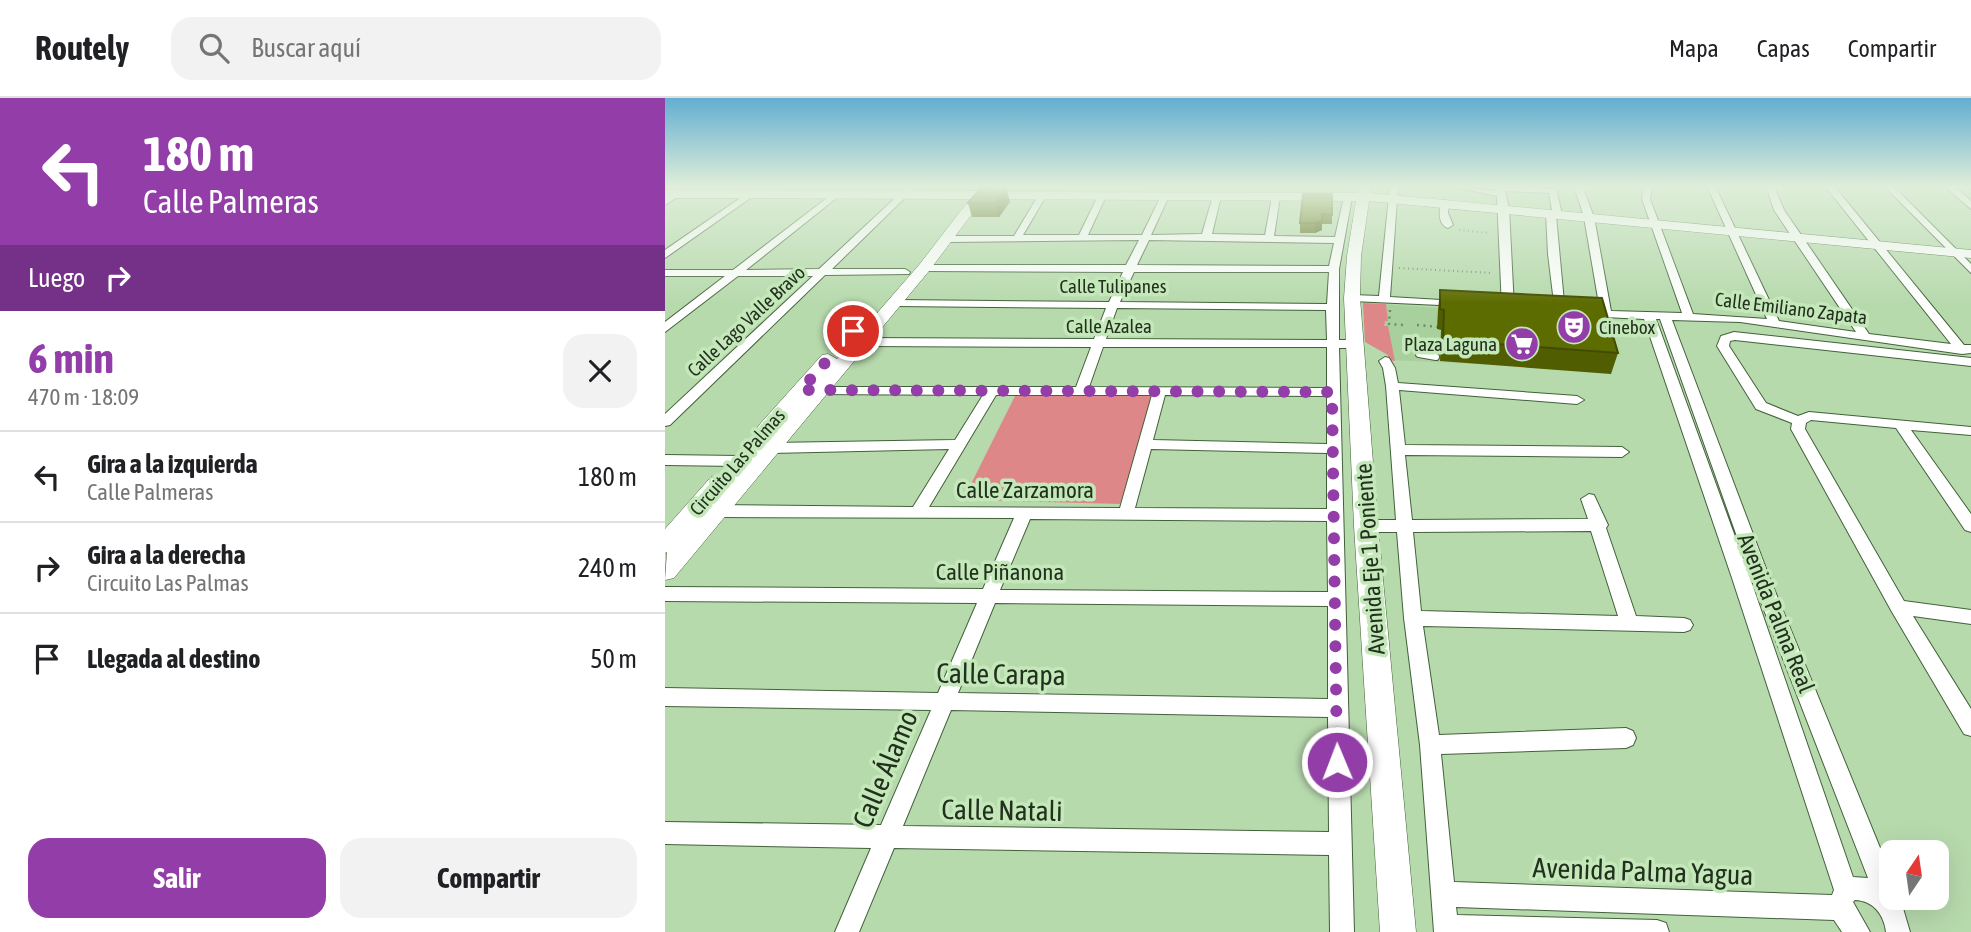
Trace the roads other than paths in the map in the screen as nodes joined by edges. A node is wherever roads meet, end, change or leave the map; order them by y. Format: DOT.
graph roads {
  1 [pos="709,225"];
  2 [pos="796,225"];
  3 [pos="873,225"];
  4 [pos="946,225"];
  5 [pos="957,225"];
  6 [pos="1024,225"];
  7 [pos="1086,225"];
  8 [pos="1152,225"];
  9 [pos="1209,225"];
  10 [pos="1270,225"];
  11 [pos="1346,225"];
  12 [pos="1357,225"];
  13 [pos="1389,225"];
  14 [pos="1504,225"];
  15 [pos="1554,225"];
  16 [pos="1590,225"];
  17 [pos="1656,225"];
  18 [pos="1673,225"];
  19 [pos="1728,225"];
  20 [pos="1789,225"];
  21 [pos="1861,225"];
  22 [pos="1927,225"];
  23 [pos="1731,231"];
  24 [pos="1082,237"];
  25 [pos="1206,237"];
  26 [pos="1797,237"];
  27 [pos="1017,238"];
  28 [pos="1143,238"];
  29 [pos="949,239"];
  30 [pos="1269,239"];
  31 [pos="1339,240"];
  32 [pos="1878,245"];
  33 [pos="1954,252"];
  34 [pos="1971,254"];
  35 [pos="665,256"];
  36 [pos="924,268"];
  37 [pos="1128,269"];
  38 [pos="1334,270"];
  39 [pos="1971,270"];
  40 [pos="905,272"];
  41 [pos="665,273"];
  42 [pos="733,273"];
  43 [pos="823,273"];
  44 [pos="1352,298"];
  45 [pos="895,303"];
  46 [pos="1112,304"];
  47 [pos="1385,304"];
  48 [pos="1472,305"];
  49 [pos="1332,307"];
  50 [pos="1521,309"];
  51 [pos="1548,311"];
  52 [pos="1561,312"];
  53 [pos="1606,313"];
  54 [pos="1656,314"];
  55 [pos="1688,315"];
  56 [pos="1774,323"];
  57 [pos="665,328"];
  58 [pos="1864,337"];
  59 [pos="862,342"];
  60 [pos="1096,344"];
  61 [pos="1333,344"];
  62 [pos="1356,344"];
  63 [pos="1420,344"];
  64 [pos="1965,348"];
  65 [pos="1436,356"];
  66 [pos="1385,361"];
  67 [pos="1971,361"];
  68 [pos="1392,386"];
  69 [pos="801,390"];
  70 [pos="822,390"];
  71 [pos="992,391"];
  72 [pos="1081,391"];
  73 [pos="1160,391"];
  74 [pos="1332,392"];
  75 [pos="1577,400"];
  76 [pos="1692,417"];
  77 [pos="1799,421"];
  78 [pos="665,422"];
  79 [pos="1899,423"];
  80 [pos="1971,431"];
  81 [pos="961,444"];
  82 [pos="1145,444"];
  83 [pos="771,448"];
  84 [pos="1334,449"];
  85 [pos="1396,450"];
  86 [pos="1622,452"];
  87 [pos="665,460"];
  88 [pos="739,461"];
  89 [pos="1589,499"];
  90 [pos="715,511"];
  91 [pos="918,512"];
  92 [pos="1024,513"];
  93 [pos="1126,513"];
  94 [pos="1334,515"];
  95 [pos="1600,525"];
  96 [pos="1366,526"];
  97 [pos="1403,526"];
  98 [pos="1971,526"];
  99 [pos="665,544"];
  100 [pos="665,571"];
  101 [pos="1741,578"];
  102 [pos="1761,579"];
  103 [pos="665,594"];
  104 [pos="989,596"];
  105 [pos="1335,599"];
  106 [pos="1898,607"];
  107 [pos="1971,617"];
  108 [pos="1413,618"];
  109 [pos="1630,624"];
  110 [pos="1684,625"];
  111 [pos="665,697"];
  112 [pos="945,701"];
  113 [pos="1336,708"];
  114 [pos="1971,727"];
  115 [pos="1626,738"];
  116 [pos="1430,745"];
  117 [pos="665,833"];
  118 [pos="886,838"];
  119 [pos="1339,844"];
  120 [pos="1441,894"];
  121 [pos="1844,899"];
  122 [pos="1897,926"];
  123 [pos="1446,929"];
  124 [pos="847,932"];
  125 [pos="1342,932"];
  126 [pos="1398,932"];
  127 [pos="1657,932"];
  128 [pos="1858,932"];
  1 -- 35 [label="street"];
  2 -- 42 [label="street"];
  3 -- 43 [label="street, Calle Lago Valle Bravo"];
  4 -- 40 [label="street, Circuito Las Palmas"];
  5 -- 29 [label="street, Circuito Las Palmas"];
  6 -- 27 [label="street"];
  7 -- 24 [label="street"];
  8 -- 28 [label="street"];
  9 -- 25 [label="street"];
  10 -- 30 [label="street"];
  11 -- 31 [label="street, Avenida Eje 1 Poniente"];
  12 -- 44 [label="street, Avenida Eje 1 Poniente"];
  13 -- 47 [label="street"];
  14 -- 50 [label="street"];
  15 -- 52 [label="street"];
  16 -- 53 [label="street"];
  17 -- 55 [label="street"];
  18 -- 23 [label="street"];
  19 -- 23 [label="street"];
  20 -- 26 [label="street"];
  21 -- 32 [label="street"];
  22 -- 33 [label="street"];
  23 -- 26 [label="street"];
  23 -- 56 [label="street"];
  24 -- 27 [label="street"];
  24 -- 28 [label="street"];
  25 -- 28 [label="street"];
  25 -- 30 [label="street"];
  26 -- 32 [label="street"];
  26 -- 58 [label="street"];
  27 -- 29 [label="street"];
  28 -- 37 [label="street"];
  29 -- 36 [label="street, Circuito Las Palmas"];
  30 -- 31 [label="street"];
  31 -- 38 [label="street, Avenida Eje 1 Poniente"];
  32 -- 33 [label="street"];
  32 -- 64 [label="street"];
  33 -- 34 [label="street"];
  33 -- 39 [label="street"];
  36 -- 37 [label="street"];
  36 -- 45 [label="street, Circuito Las Palmas"];
  37 -- 38 [label="street"];
  37 -- 46 [label="street"];
  38 -- 49 [label="street, Avenida Eje 1 Poniente"];
  40 -- 43 [label="street"];
  40 -- 69 [label="street, Circuito Las Palmas"];
  41 -- 42 [label="street"];
  42 -- 43 [label="street"];
  42 -- 57 [label="street"];
  43 -- 78 [label="street, Calle Lago Valle Bravo"];
  44 -- 47 [label="street"];
  44 -- 62 [label="street, Avenida Eje 1 Poniente"];
  45 -- 46 [label="street, Calle Tulipanes"];
  45 -- 59 [label="street, Circuito Las Palmas"];
  46 -- 49 [label="street, Calle Tulipanes"];
  46 -- 60 [label="street"];
  47 -- 48 [label="street"];
  49 -- 61 [label="street, Avenida Eje 1 Poniente"];
  51 -- 52 [label="street, Calle Emiliano Zapata"];
  52 -- 53 [label="street, Calle Emiliano Zapata"];
  53 -- 54 [label="street, Calle Emiliano Zapata"];
  54 -- 55 [label="street, Calle Emiliano Zapata"];
  54 -- 76 [label="street, Avenida Palma Real"];
  55 -- 56 [label="street, Calle Emiliano Zapata"];
  56 -- 58 [label="street, Calle Emiliano Zapata"];
  58 -- 64 [label="street, Calle Emiliano Zapata"];
  59 -- 60 [label="street, Calle Azalea"];
  59 -- 70 [label="street, Circuito Las Palmas"];
  60 -- 61 [label="street, Calle Azalea"];
  60 -- 72 [label="street"];
  61 -- 62 [label="street, Calle Azalea"];
  61 -- 74 [label="street, Avenida Eje 1 Poniente"];
  62 -- 96 [label="street, Avenida Eje 1 Poniente"];
  63 -- 65 [label="lane"];
  64 -- 67 [label="street"];
  66 -- 68 [label="street, Avenida Eje 1 Poniente"];
  67 -- 77 [label="street"];
  68 -- 75 [label="street"];
  68 -- 85 [label="street, Avenida Eje 1 Poniente"];
  69 -- 70 [label="street"];
  69 -- 88 [label="street, Circuito Las Palmas"];
  70 -- 71 [label="street"];
  70 -- 83 [label="street, Circuito Las Palmas"];
  71 -- 72 [label="street"];
  71 -- 81 [label="street"];
  72 -- 73 [label="street"];
  73 -- 74 [label="street"];
  73 -- 82 [label="street"];
  74 -- 84 [label="street, Avenida Eje 1 Poniente"];
  76 -- 101 [label="street"];
  76 -- 102 [label="street, Avenida Palma Real"];
  77 -- 79 [label="street"];
  77 -- 106 [label="street"];
  79 -- 80 [label="street"];
  79 -- 98 [label="street"];
  81 -- 83 [label="street"];
  81 -- 91 [label="street"];
  82 -- 84 [label="street"];
  82 -- 93 [label="street"];
  83 -- 90 [label="street, Circuito Las Palmas"];
  84 -- 94 [label="street, Avenida Eje 1 Poniente"];
  85 -- 86 [label="street"];
  85 -- 97 [label="street, Avenida Eje 1 Poniente"];
  87 -- 88 [label="street"];
  88 -- 99 [label="street, Circuito Las Palmas"];
  89 -- 95 [label="street"];
  90 -- 91 [label="street, Calle Zarzamora"];
  90 -- 100 [label="street, Circuito Las Palmas"];
  91 -- 92 [label="street, Calle Zarzamora"];
  92 -- 93 [label="street, Calle Zarzamora"];
  92 -- 104 [label="street, Calle Álamo"];
  93 -- 94 [label="street, Calle Zarzamora"];
  94 -- 105 [label="street, Avenida Eje 1 Poniente"];
  95 -- 97 [label="street"];
  95 -- 109 [label="street"];
  96 -- 97 [label="street"];
  96 -- 126 [label="street, Avenida Eje 1 Poniente"];
  97 -- 108 [label="street, Avenida Eje 1 Poniente"];
  101 -- 102 [label="street"];
  101 -- 121 [label="street"];
  102 -- 122 [label="street, Avenida Palma Real"];
  103 -- 104 [label="street, Calle Piñanona"];
  104 -- 105 [label="street, Calle Piñanona"];
  104 -- 112 [label="street, Calle Álamo"];
  105 -- 113 [label="street, Avenida Eje 1 Poniente"];
  106 -- 107 [label="street"];
  106 -- 114 [label="street"];
  108 -- 109 [label="street"];
  108 -- 116 [label="street, Avenida Eje 1 Poniente"];
  109 -- 110 [label="street"];
  111 -- 112 [label="street, Calle Carapa"];
  112 -- 113 [label="street, Calle Carapa"];
  112 -- 118 [label="street, Calle Álamo"];
  113 -- 119 [label="street, Avenida Eje 1 Poniente"];
  115 -- 116 [label="street"];
  116 -- 120 [label="street, Avenida Eje 1 Poniente"];
  117 -- 118 [label="street, Calle Natali"];
  118 -- 119 [label="street, Calle Natali"];
  118 -- 124 [label="street, Calle Álamo"];
  119 -- 125 [label="street, Avenida Eje 1 Poniente"];
  120 -- 121 [label="street, Avenida Palma Yagua"];
  120 -- 123 [label="street, Avenida Eje 1 Poniente"];
  121 -- 122 [label="street, Avenida Palma Yagua"];
  121 -- 128 [label="street"];
  123 -- 127 [label="street"];
}
